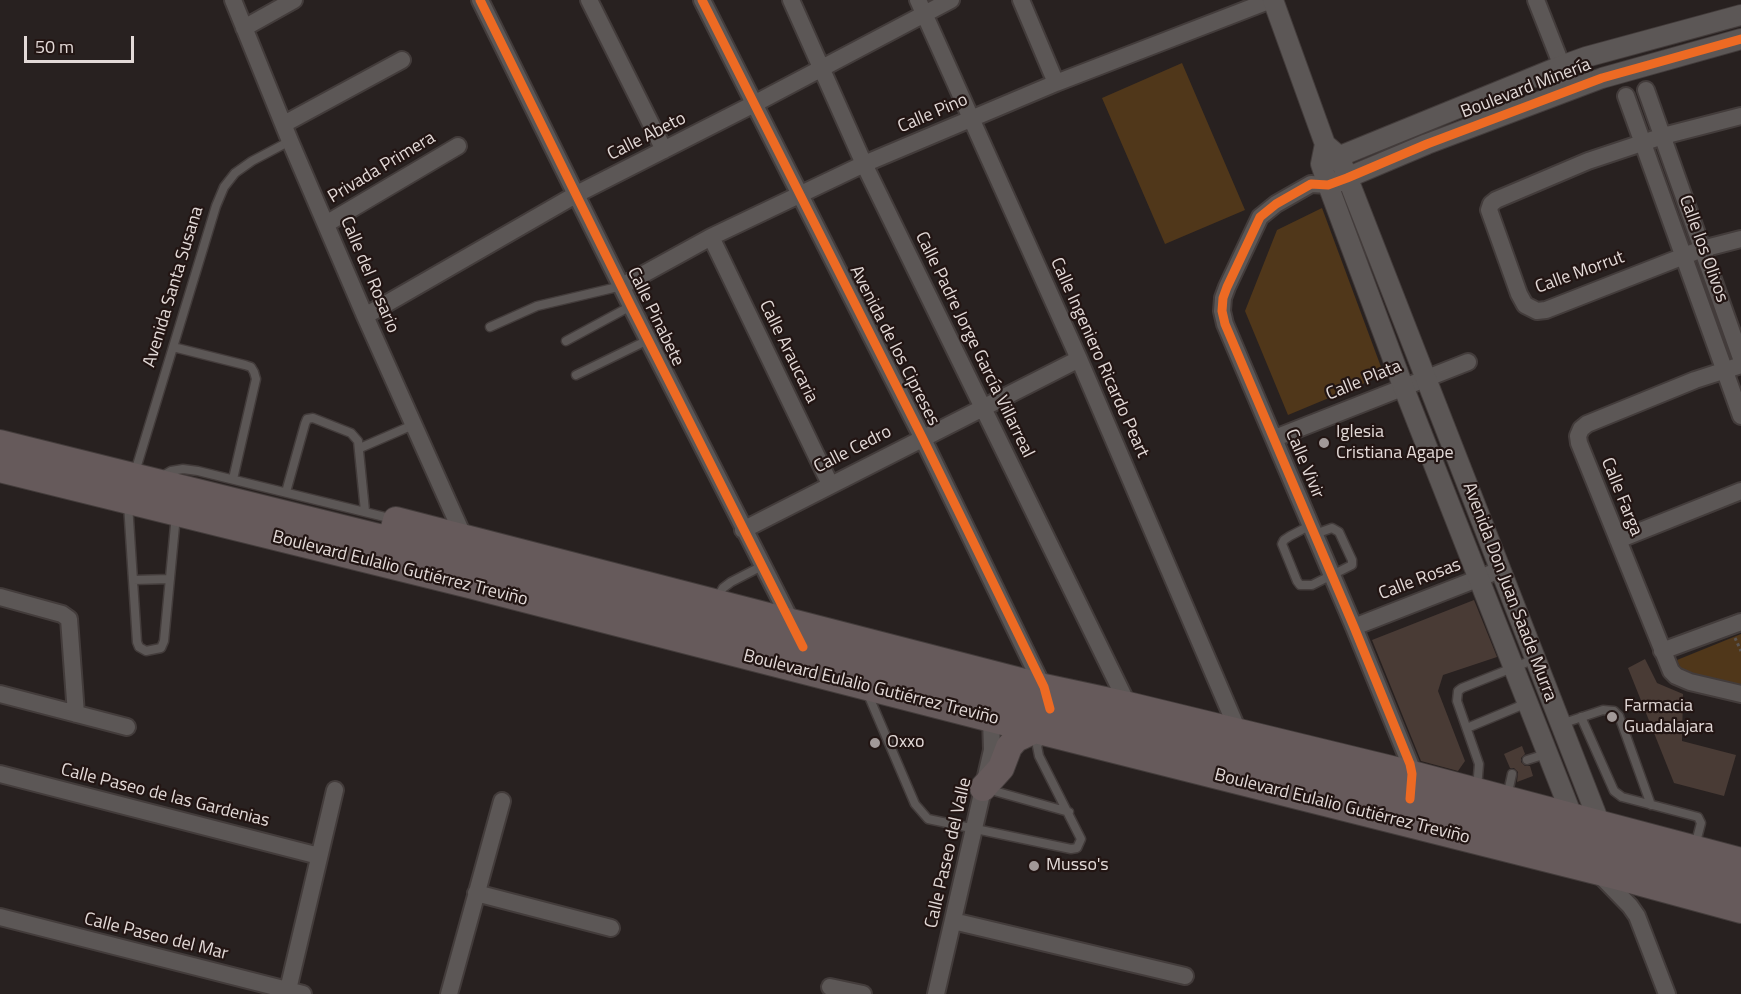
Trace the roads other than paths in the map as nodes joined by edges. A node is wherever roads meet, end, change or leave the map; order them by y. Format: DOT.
graph roads {
  1 [pos="233,0"];
  2 [pos="294,0"];
  3 [pos="480,0"];
  4 [pos="589,0"];
  5 [pos="702,0"];
  6 [pos="791,0"];
  7 [pos="951,0"];
  8 [pos="1021,0"];
  9 [pos="1272,0"];
  10 [pos="1536,0"];
  11 [pos="921,6"];
  12 [pos="1741,15"];
  13 [pos="244,28"];
  14 [pos="1741,39"];
  15 [pos="402,60"];
  16 [pos="1561,66"];
  17 [pos="820,68"];
  18 [pos="1056,83"];
  19 [pos="1570,89"];
  20 [pos="1646,90"];
  21 [pos="1626,96"];
  22 [pos="754,104"];
  23 [pos="1741,116"];
  24 [pos="972,119"];
  25 [pos="284,124"];
  26 [pos="1663,136"];
  27 [pos="290,141"];
  28 [pos="1644,142"];
  29 [pos="458,146"];
  30 [pos="664,150"];
  31 [pos="1329,155"];
  32 [pos="864,164"];
  33 [pos="1347,178"];
  34 [pos="1320,184"];
  35 [pos="577,194"];
  36 [pos="799,194"];
  37 [pos="326,224"];
  38 [pos="711,237"];
  39 [pos="1741,239"];
  40 [pos="1702,249"];
  41 [pos="1685,256"];
  42 [pos="622,286"];
  43 [pos="631,306"];
  44 [pos="365,316"];
  45 [pos="490,327"];
  46 [pos="648,340"];
  47 [pos="566,341"];
  48 [pos="173,347"];
  49 [pos="1741,358"];
  50 [pos="1079,359"];
  51 [pos="1468,362"];
  52 [pos="1733,367"];
  53 [pos="576,375"];
  54 [pos="1424,378"];
  55 [pos="1403,386"];
  56 [pos="982,408"];
  57 [pos="1741,416"];
  58 [pos="413,425"];
  59 [pos="922,437"];
  60 [pos="1275,438"];
  61 [pos="0,442"];
  62 [pos="360,448"];
  63 [pos="3,471"];
  64 [pos="145,479"];
  65 [pos="233,479"];
  66 [pos="830,484"];
  67 [pos="1741,491"];
  68 [pos="286,492"];
  69 [pos="128,501"];
  70 [pos="365,511"];
  71 [pos="177,513"];
  72 [pos="1313,529"];
  73 [pos="393,530"];
  74 [pos="743,530"];
  75 [pos="463,537"];
  76 [pos="1618,540"];
  77 [pos="474,563"];
  78 [pos="762,566"];
  79 [pos="1500,570"];
  80 [pos="1333,576"];
  81 [pos="1478,578"];
  82 [pos="170,579"];
  83 [pos="133,580"];
  84 [pos="0,597"];
  85 [pos="716,601"];
  86 [pos="790,620"];
  87 [pos="1354,627"];
  88 [pos="1738,629"];
  89 [pos="803,647"];
  90 [pos="1662,651"];
  91 [pos="1535,659"];
  92 [pos="1513,667"];
  93 [pos="946,683"];
  94 [pos="864,687"];
  95 [pos="0,694"];
  96 [pos="1741,694"];
  97 [pos="1527,703"];
  98 [pos="1128,705"];
  99 [pos="75,714"];
  100 [pos="1043,715"];
  101 [pos="1581,717"];
  102 [pos="991,719"];
  103 [pos="1561,724"];
  104 [pos="127,727"];
  105 [pos="1467,728"];
  106 [pos="1239,733"];
  107 [pos="1547,754"];
  108 [pos="1527,760"];
  109 [pos="0,774"];
  110 [pos="1512,774"];
  111 [pos="1411,787"];
  112 [pos="983,788"];
  113 [pos="336,790"];
  114 [pos="1477,792"];
  115 [pos="1507,800"];
  116 [pos="502,801"];
  117 [pos="1651,805"];
  118 [pos="1069,812"];
  119 [pos="1572,817"];
  120 [pos="974,828"];
  121 [pos="1591,834"];
  122 [pos="1694,849"];
  123 [pos="320,855"];
  124 [pos="1741,861"];
  125 [pos="1610,872"];
  126 [pos="1741,885"];
  127 [pos="476,893"];
  128 [pos="1741,910"];
  129 [pos="0,917"];
  130 [pos="953,921"];
  131 [pos="611,928"];
  132 [pos="1185,976"];
  133 [pos="830,987"];
  134 [pos="292,993"];
  135 [pos="449,994"];
  136 [pos="863,994"];
  137 [pos="936,994"];
  138 [pos="1667,994"];
  1 -- 13 [label="street, Calle del Rosario"];
  2 -- 13 [label="street"];
  3 -- 35 [label="street, Calle Pinabete"];
  4 -- 30 [label="street"];
  5 -- 22 [label="street, Avenida de los Cipreses"];
  6 -- 17 [label="street, Calle Padre Jorge García Villarreal"];
  7 -- 11 [label="street, Calle Abeto"];
  8 -- 18 [label="street"];
  9 -- 18 [label="street, Calle Pino"];
  9 -- 31 [label="street, Avenida Don Juan Saade Murra"];
  10 -- 16 [label="street"];
  11 -- 17 [label="street, Calle Abeto"];
  11 -- 24 [label="street, Calle Ingeniero Ricardo Peart"];
  12 -- 16 [label="street, Boulevard Minería"];
  13 -- 25 [label="street, Calle del Rosario"];
  14 -- 19 [label="street, Boulevard Minería"];
  15 -- 25 [label="street"];
  16 -- 19 [label="street"];
  16 -- 31 [label="street, Boulevard Minería"];
  17 -- 22 [label="street, Calle Abeto"];
  17 -- 32 [label="street, Calle Padre Jorge García Villarreal"];
  18 -- 24 [label="street, Calle Pino"];
  19 -- 33 [label="street, Boulevard Minería"];
  20 -- 26 [label="street, Calle los Olivos"];
  21 -- 28 [label="street, Calle los Olivos"];
  22 -- 30 [label="street, Calle Abeto"];
  22 -- 36 [label="street, Avenida de los Cipreses"];
  23 -- 26 [label="street"];
  24 -- 32 [label="street, Calle Pino"];
  24 -- 50 [label="street, Calle Ingeniero Ricardo Peart"];
  25 -- 27 [label="street, Calle del Rosario"];
  26 -- 28 [label="street"];
  26 -- 40 [label="street, Calle los Olivos"];
  27 -- 37 [label="street, Calle del Rosario"];
  27 -- 48 [label="lane, Avenida Santa Susana"];
  28 -- 41 [label="street, Calle los Olivos"];
  28 -- 41 [label="street, Calle Morrut"];
  29 -- 37 [label="street, Privada Primera"];
  30 -- 35 [label="street, Calle Abeto"];
  31 -- 33 [label="street, Avenida Don Juan Saade Murra"];
  31 -- 34 [label="street, Avenida Don Juan Saade Murra"];
  32 -- 36 [label="street, Calle Pino"];
  32 -- 56 [label="street, Calle Padre Jorge García Villarreal"];
  33 -- 34 [label="street, Boulevard Minería"];
  33 -- 54 [label="street, Avenida Don Juan Saade Murra"];
  34 -- 55 [label="street, Avenida Don Juan Saade Murra"];
  34 -- 60 [label="street, Calle Vivir"];
  35 -- 42 [label="street, Calle Pinabete"];
  35 -- 44 [label="street, Calle Abeto"];
  36 -- 38 [label="street, Calle Pino"];
  36 -- 59 [label="street, Avenida de los Cipreses"];
  37 -- 44 [label="street, Calle del Rosario"];
  38 -- 42 [label="street, Calle Pino"];
  38 -- 66 [label="street, Calle Araucaria"];
  39 -- 40 [label="street, Calle Morrut"];
  40 -- 41 [label="street, Calle Morrut"];
  40 -- 49 [label="street, Calle los Olivos"];
  41 -- 52 [label="street, Calle los Olivos"];
  42 -- 43 [label="street, Calle Pinabete"];
  42 -- 45 [label="lane"];
  43 -- 46 [label="street, Calle Pinabete"];
  43 -- 47 [label="lane"];
  44 -- 58 [label="street, Calle del Rosario"];
  46 -- 53 [label="lane"];
  46 -- 74 [label="street, Calle Pinabete"];
  48 -- 64 [label="lane, Avenida Santa Susana"];
  48 -- 65 [label="lane"];
  50 -- 56 [label="street, Calle Cedro"];
  50 -- 106 [label="street, Calle Ingeniero Ricardo Peart"];
  51 -- 54 [label="street, Calle Plata"];
  52 -- 57 [label="street, Calle los Olivos"];
  52 -- 76 [label="street, Calle Farga"];
  54 -- 55 [label="street, Calle Plata"];
  54 -- 79 [label="street, Avenida Don Juan Saade Murra"];
  55 -- 60 [label="street, Calle Plata"];
  55 -- 81 [label="street, Avenida Don Juan Saade Murra"];
  56 -- 59 [label="street, Calle Cedro"];
  56 -- 98 [label="street, Calle Padre Jorge García Villarreal"];
  58 -- 62 [label="lane"];
  58 -- 75 [label="street, Calle del Rosario"];
  59 -- 66 [label="street, Calle Cedro"];
  59 -- 100 [label="street, Avenida de los Cipreses"];
  60 -- 72 [label="street, Calle Vivir"];
  61 -- 64 [label="main road, Boulevard Eulalio Gutiérrez Treviño"];
  62 -- 68 [label="lane"];
  62 -- 70 [label="lane"];
  63 -- 69 [label="main road, Boulevard Eulalio Gutiérrez Treviño"];
  64 -- 65 [label="lane"];
  64 -- 73 [label="main road, Boulevard Eulalio Gutiérrez Treviño"];
  65 -- 68 [label="lane"];
  66 -- 74 [label="street, Calle Cedro"];
  67 -- 76 [label="street"];
  68 -- 70 [label="lane"];
  69 -- 71 [label="main road, Boulevard Eulalio Gutiérrez Treviño"];
  69 -- 83 [label="lane"];
  70 -- 73 [label="lane"];
  71 -- 82 [label="lane"];
  71 -- 94 [label="main road, Boulevard Eulalio Gutiérrez Treviño"];
  72 -- 80 [label="street, Calle Vivir"];
  72 -- 80 [label="lane"];
  72 -- 80 [label="lane"];
  73 -- 75 [label="main road, Boulevard Eulalio Gutiérrez Treviño"];
  73 -- 77 [label="main road, Boulevard Eulalio Gutiérrez Treviño"];
  74 -- 78 [label="street, Calle Pinabete"];
  75 -- 77 [label="street, Calle del Rosario"];
  75 -- 85 [label="main road, Boulevard Eulalio Gutiérrez Treviño"];
  76 -- 90 [label="street, Calle Farga"];
  77 -- 89 [label="main road, Boulevard Eulalio Gutiérrez Treviño"];
  78 -- 85 [label="lane"];
  78 -- 86 [label="street, Calle Pinabete"];
  79 -- 81 [label="street, Calle Rosas"];
  79 -- 91 [label="street, Avenida Don Juan Saade Murra"];
  80 -- 87 [label="street, Calle Vivir"];
  81 -- 87 [label="street, Calle Rosas"];
  81 -- 92 [label="street, Avenida Don Juan Saade Murra"];
  82 -- 83 [label="lane"];
  82 -- 83 [label="lane"];
  84 -- 99 [label="street"];
  85 -- 86 [label="main road, Boulevard Eulalio Gutiérrez Treviño"];
  86 -- 89 [label="street, Calle Pinabete"];
  86 -- 100 [label="main road, Boulevard Eulalio Gutiérrez Treviño"];
  87 -- 111 [label="street, Calle Vivir"];
  88 -- 90 [label="street"];
  89 -- 93 [label="main road, Boulevard Eulalio Gutiérrez Treviño"];
  90 -- 96 [label="street, Calle Farga"];
  91 -- 92 [label="lane"];
  91 -- 103 [label="street, Avenida Don Juan Saade Murra"];
  92 -- 97 [label="street, Avenida Don Juan Saade Murra"];
  92 -- 105 [label="lane"];
  93 -- 100 [label="main road, Boulevard Eulalio Gutiérrez Treviño"];
  93 -- 102 [label="main road"];
  94 -- 102 [label="main road, Boulevard Eulalio Gutiérrez Treviño"];
  94 -- 120 [label="lane"];
  95 -- 99 [label="street"];
  97 -- 105 [label="lane"];
  97 -- 107 [label="street, Avenida Don Juan Saade Murra"];
  98 -- 100 [label="main road, Boulevard Eulalio Gutiérrez Treviño"];
  98 -- 106 [label="main road, Boulevard Eulalio Gutiérrez Treviño"];
  99 -- 104 [label="street"];
  100 -- 102 [label="main road, Boulevard Eulalio Gutiérrez Treviño"];
  100 -- 111 [label="main road, Boulevard Eulalio Gutiérrez Treviño"];
  100 -- 112 [label="main road"];
  100 -- 118 [label="lane"];
  100 -- 125 [label="main road, Boulevard Eulalio Gutiérrez Treviño"];
  101 -- 103 [label="lane"];
  101 -- 117 [label="lane"];
  101 -- 117 [label="lane"];
  102 -- 112 [label="street, Calle Paseo del Valle"];
  103 -- 121 [label="street, Avenida Don Juan Saade Murra"];
  105 -- 114 [label="lane"];
  106 -- 111 [label="main road, Boulevard Eulalio Gutiérrez Treviño"];
  107 -- 108 [label="lane"];
  107 -- 119 [label="street, Avenida Don Juan Saade Murra"];
  109 -- 123 [label="street, Calle Paseo de las Gardenias"];
  110 -- 115 [label="lane"];
  111 -- 114 [label="main road, Boulevard Eulalio Gutiérrez Treviño"];
  111 -- 121 [label="main road, Boulevard Eulalio Gutiérrez Treviño"];
  112 -- 118 [label="lane"];
  112 -- 120 [label="street, Calle Paseo del Valle"];
  113 -- 123 [label="street"];
  114 -- 115 [label="main road, Boulevard Eulalio Gutiérrez Treviño"];
  115 -- 119 [label="main road, Boulevard Eulalio Gutiérrez Treviño"];
  116 -- 127 [label="street"];
  117 -- 122 [label="lane"];
  118 -- 120 [label="lane"];
  119 -- 121 [label="main road, Boulevard Eulalio Gutiérrez Treviño"];
  120 -- 130 [label="street, Calle Paseo del Valle"];
  121 -- 122 [label="main road, Boulevard Eulalio Gutiérrez Treviño"];
  121 -- 125 [label="main road, Boulevard Eulalio Gutiérrez Treviño"];
  122 -- 124 [label="main road, Boulevard Eulalio Gutiérrez Treviño"];
  123 -- 134 [label="street"];
  125 -- 126 [label="main road, Boulevard Eulalio Gutiérrez Treviño"];
  125 -- 128 [label="main road, Boulevard Eulalio Gutiérrez Treviño"];
  125 -- 138 [label="street"];
  127 -- 131 [label="street"];
  127 -- 135 [label="street"];
  129 -- 134 [label="street, Calle Paseo del Mar"];
  130 -- 132 [label="street"];
  130 -- 137 [label="street, Calle Paseo del Valle"];
  133 -- 136 [label="street"];
}
